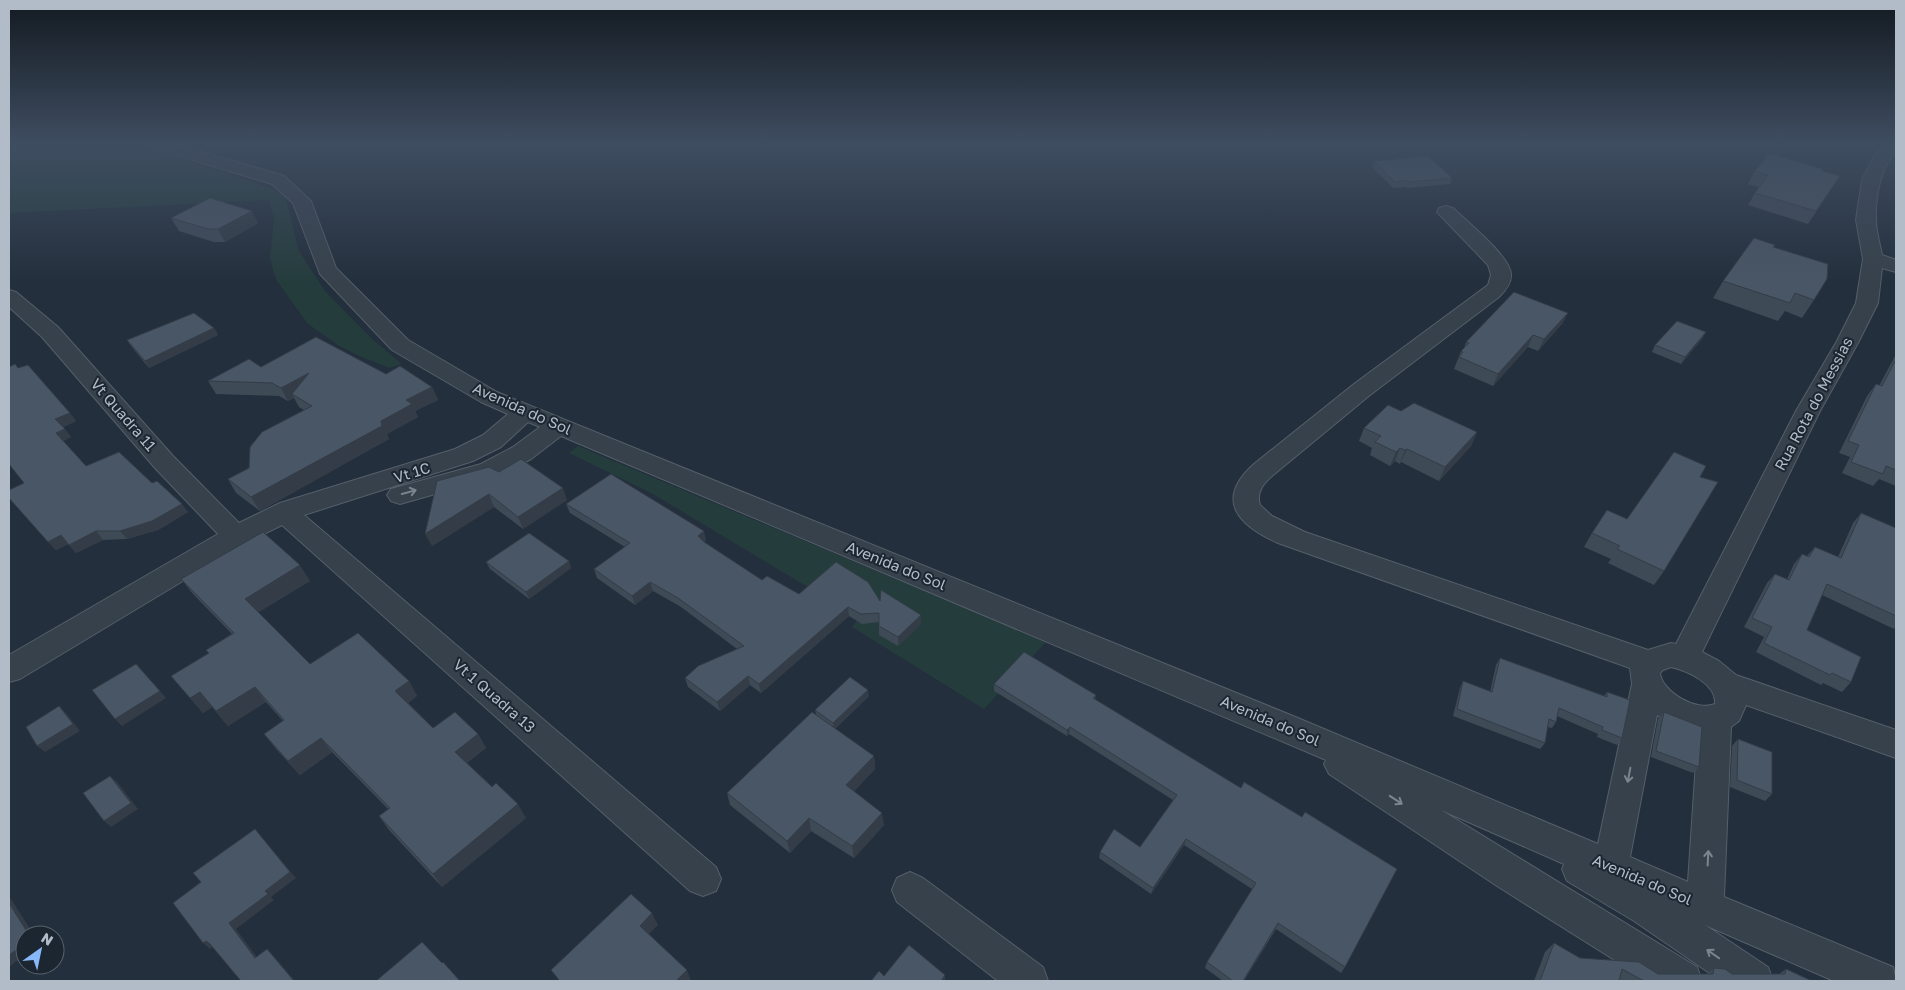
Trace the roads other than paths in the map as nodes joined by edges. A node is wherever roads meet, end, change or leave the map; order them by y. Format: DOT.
graph roads {
  1 [pos="290,190"];
  2 [pos="1870,190"];
  3 [pos="1446,212"];
  4 [pos="1885,262"];
  5 [pos="9,296"];
  6 [pos="524,412"];
  7 [pos="558,426"];
  8 [pos="464,455"];
  9 [pos="490,470"];
  10 [pos="282,519"];
  11 [pos="236,536"];
  12 [pos="1684,657"];
  13 [pos="9,670"];
  14 [pos="1647,674"];
  15 [pos="1724,684"];
  16 [pos="1715,719"];
  17 [pos="1282,726"];
  18 [pos="1896,744"];
  19 [pos="1435,791"];
  20 [pos="1611,866"];
  21 [pos="1510,874"];
  22 [pos="703,879"];
  23 [pos="910,890"];
  24 [pos="1705,907"];
  25 [pos="1029,981"];
  26 [pos="1651,981"];
  27 [pos="1683,981"];
  28 [pos="1754,981"];
  29 [pos="1879,981"];
  1 -- 6 [label="street, Avenida do Sol"];
  2 -- 4 [label="street, Rua Rota do Messias"];
  3 -- 14 [label="street"];
  4 -- 12 [label="street, Rua Rota do Messias"];
  5 -- 11 [label="street, Vt Quadra 11"];
  6 -- 7 [label="street, Avenida do Sol"];
  6 -- 8 [label="street, Vt 1C"];
  7 -- 9 [label="street"];
  7 -- 17 [label="street, Avenida do Sol"];
  8 -- 9 [label="street"];
  8 -- 10 [label="street, Vt 1C"];
  10 -- 9 [label="street, one-way"];
  10 -- 11 [label="street"];
  10 -- 22 [label="street, Vt 1 Quadra 13"];
  11 -- 13 [label="street"];
  12 -- 14 [label="street"];
  12 -- 15 [label="street"];
  14 -- 16 [label="street"];
  14 -- 20 [label="street, one-way"];
  15 -- 16 [label="street"];
  15 -- 18 [label="street"];
  24 -- 16 [label="street, one-way"];
  17 -- 19 [label="street, Avenida do Sol"];
  17 -- 21 [label="street, one-way"];
  19 -- 20 [label="street, Avenida do Sol"];
  28 -- 19 [label="street, one-way"];
  20 -- 24 [label="street, Avenida do Sol"];
  21 -- 26 [label="street"];
  21 -- 27 [label="street"];
  23 -- 25 [label="street"];
  24 -- 29 [label="street, Avenida do Sol"];
}
